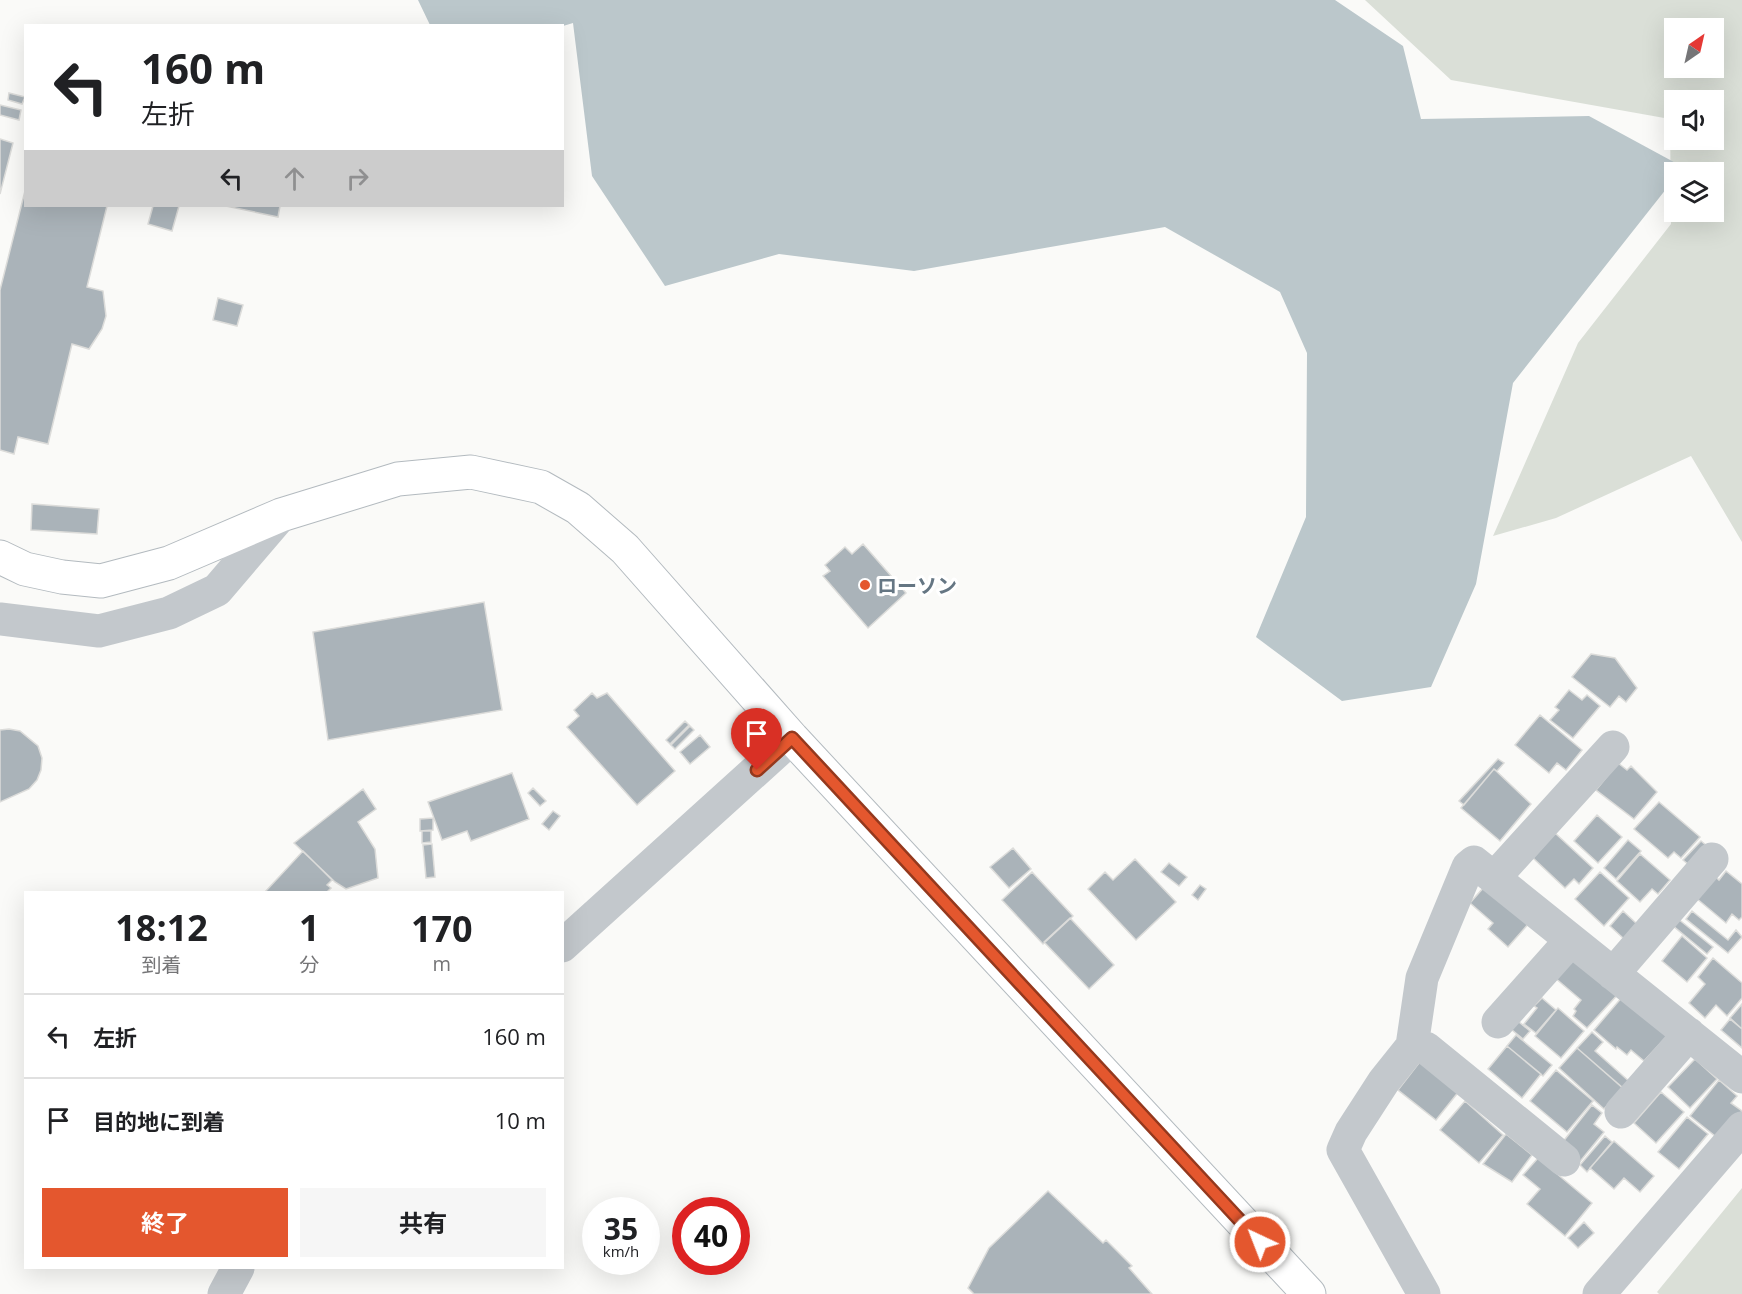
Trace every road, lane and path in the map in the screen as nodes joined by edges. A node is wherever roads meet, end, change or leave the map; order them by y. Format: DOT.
graph roads {
  1 [pos="281,515"];
  2 [pos="0,557"];
  3 [pos="0,619"];
  4 [pos="792,738"];
  5 [pos="1613,747"];
  6 [pos="1712,859"];
  7 [pos="1494,878"];
  8 [pos="1571,940"];
  9 [pos="564,944"];
  10 [pos="1613,974"];
  11 [pos="1498,1022"];
  12 [pos="1689,1034"];
  13 [pos="1412,1046"];
  14 [pos="1742,1077"];
  15 [pos="1622,1112"];
  16 [pos="1742,1128"];
  17 [pos="1564,1160"];
  18 [pos="237,1269"];
  19 [pos="224,1294"];
  20 [pos="1309,1294"];
  21 [pos="1424,1294"];
  22 [pos="1599,1294"];
  1 -- 2 [label="street"];
  1 -- 3 [label="street"];
  1 -- 4 [label="street"];
  4 -- 9 [label="street"];
  4 -- 20 [label="street"];
  5 -- 7 [label="street"];
  6 -- 10 [label="street"];
  7 -- 8 [label="street"];
  7 -- 13 [label="street"];
  8 -- 10 [label="street"];
  8 -- 11 [label="street"];
  10 -- 12 [label="street"];
  12 -- 14 [label="street"];
  12 -- 15 [label="street"];
  13 -- 17 [label="street"];
  13 -- 21 [label="street"];
  16 -- 22 [label="street"];
  18 -- 19 [label="street"];
}
